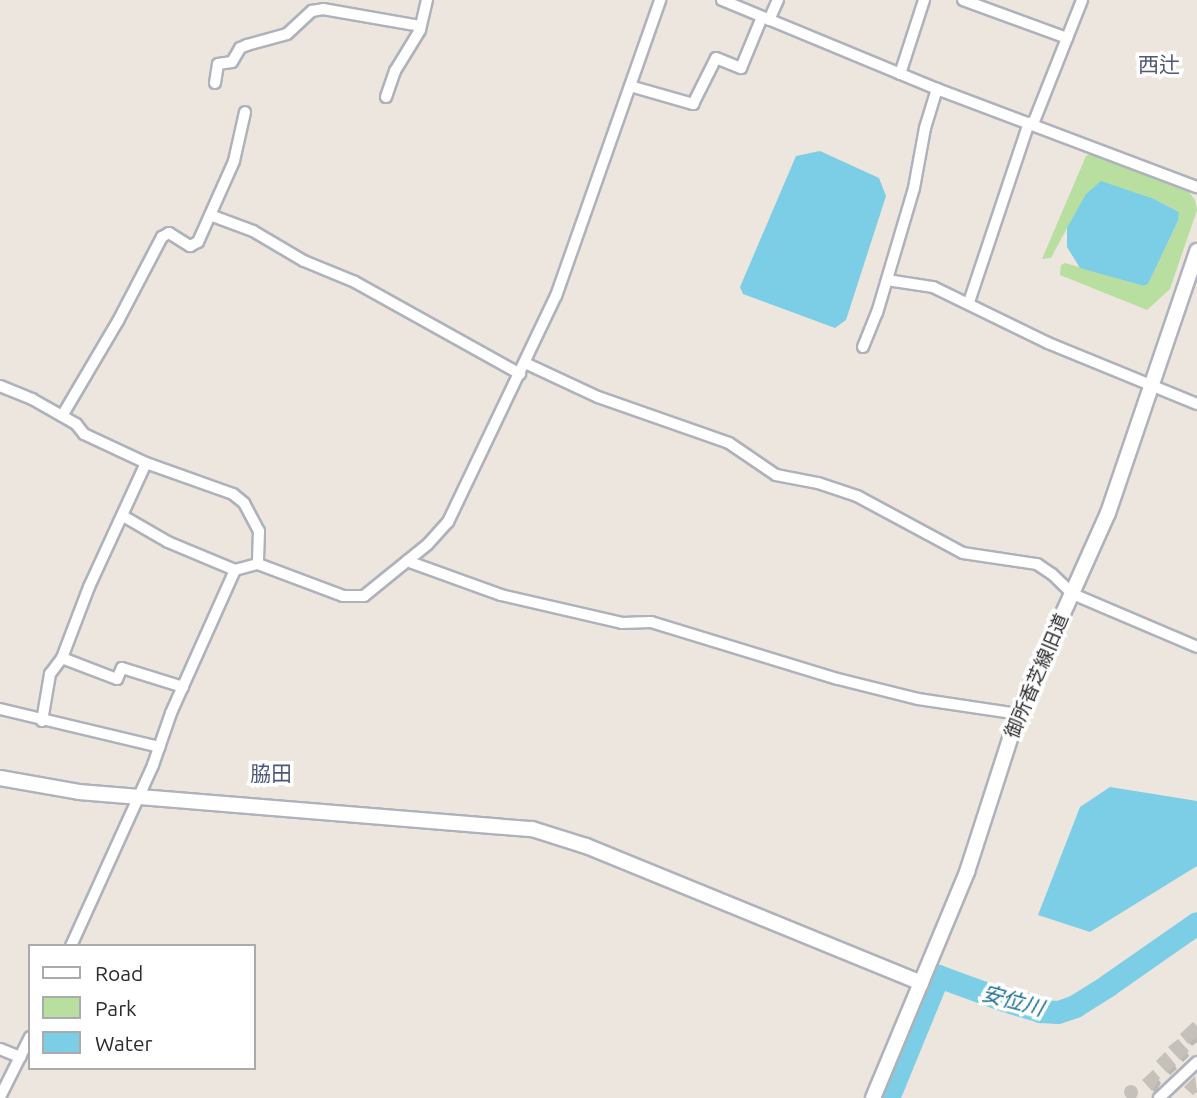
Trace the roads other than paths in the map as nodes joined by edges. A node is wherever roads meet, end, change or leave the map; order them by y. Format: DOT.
graph roads {
  1 [pos="427,0"];
  2 [pos="660,0"];
  3 [pos="722,0"];
  4 [pos="778,0"];
  5 [pos="923,0"];
  6 [pos="963,0"];
  7 [pos="1082,0"];
  8 [pos="766,18"];
  9 [pos="420,26"];
  10 [pos="1067,38"];
  11 [pos="900,74"];
  12 [pos="215,83"];
  13 [pos="630,86"];
  14 [pos="937,89"];
  15 [pos="386,97"];
  16 [pos="245,112"];
  17 [pos="1031,124"];
  18 [pos="1197,187"];
  19 [pos="210,215"];
  20 [pos="1197,251"];
  21 [pos="887,280"];
  22 [pos="969,302"];
  23 [pos="863,346"];
  24 [pos="523,369"];
  25 [pos="0,386"];
  26 [pos="1152,386"];
  27 [pos="1197,404"];
  28 [pos="62,416"];
  29 [pos="146,463"];
  30 [pos="123,516"];
  31 [pos="407,561"];
  32 [pos="258,564"];
  33 [pos="235,570"];
  34 [pos="1073,594"];
  35 [pos="1197,646"];
  36 [pos="62,658"];
  37 [pos="183,687"];
  38 [pos="0,709"];
  39 [pos="1018,714"];
  40 [pos="42,721"];
  41 [pos="160,747"];
  42 [pos="0,778"];
  43 [pos="138,797"];
  44 [pos="72,944"];
  45 [pos="921,983"];
  46 [pos="28,1041"];
  47 [pos="0,1049"];
  48 [pos="20,1057"];
  49 [pos="1197,1062"];
  50 [pos="1167,1095"];
  51 [pos="0,1097"];
  52 [pos="873,1098"];
  1 -- 9 [label="street"];
  2 -- 13 [label="street"];
  3 -- 8 [label="street"];
  4 -- 8 [label="street"];
  5 -- 11 [label="street"];
  6 -- 10 [label="street"];
  7 -- 10 [label="street"];
  8 -- 11 [label="street"];
  8 -- 13 [label="street"];
  9 -- 12 [label="street"];
  9 -- 15 [label="street"];
  10 -- 17 [label="street"];
  11 -- 14 [label="street"];
  13 -- 24 [label="street"];
  14 -- 17 [label="street"];
  14 -- 21 [label="street"];
  16 -- 19 [label="street"];
  17 -- 18 [label="street"];
  17 -- 22 [label="street"];
  19 -- 24 [label="street"];
  19 -- 28 [label="street"];
  20 -- 26 [label="street, 御所香芝線旧道"];
  21 -- 22 [label="street"];
  21 -- 23 [label="street"];
  22 -- 26 [label="street"];
  24 -- 31 [label="street"];
  24 -- 34 [label="street"];
  25 -- 28 [label="street"];
  26 -- 27 [label="street"];
  26 -- 34 [label="street, 御所香芝線旧道"];
  28 -- 29 [label="street"];
  29 -- 30 [label="street"];
  29 -- 32 [label="street"];
  30 -- 33 [label="street"];
  30 -- 36 [label="street"];
  31 -- 32 [label="street"];
  31 -- 39 [label="street"];
  32 -- 33 [label="street"];
  33 -- 37 [label="street"];
  34 -- 35 [label="street"];
  34 -- 39 [label="street, 御所香芝線旧道"];
  36 -- 37 [label="street"];
  36 -- 40 [label="street"];
  37 -- 41 [label="street"];
  38 -- 40 [label="street"];
  39 -- 45 [label="street, 御所香芝線旧道"];
  40 -- 41 [label="street"];
  41 -- 43 [label="street"];
  42 -- 43 [label="street"];
  43 -- 44 [label="street"];
  43 -- 45 [label="street"];
  45 -- 52 [label="street, 御所香芝線旧道"];
  46 -- 48 [label="street"];
  47 -- 48 [label="street"];
  48 -- 51 [label="street"];
  49 -- 50 [label="street"];
}
